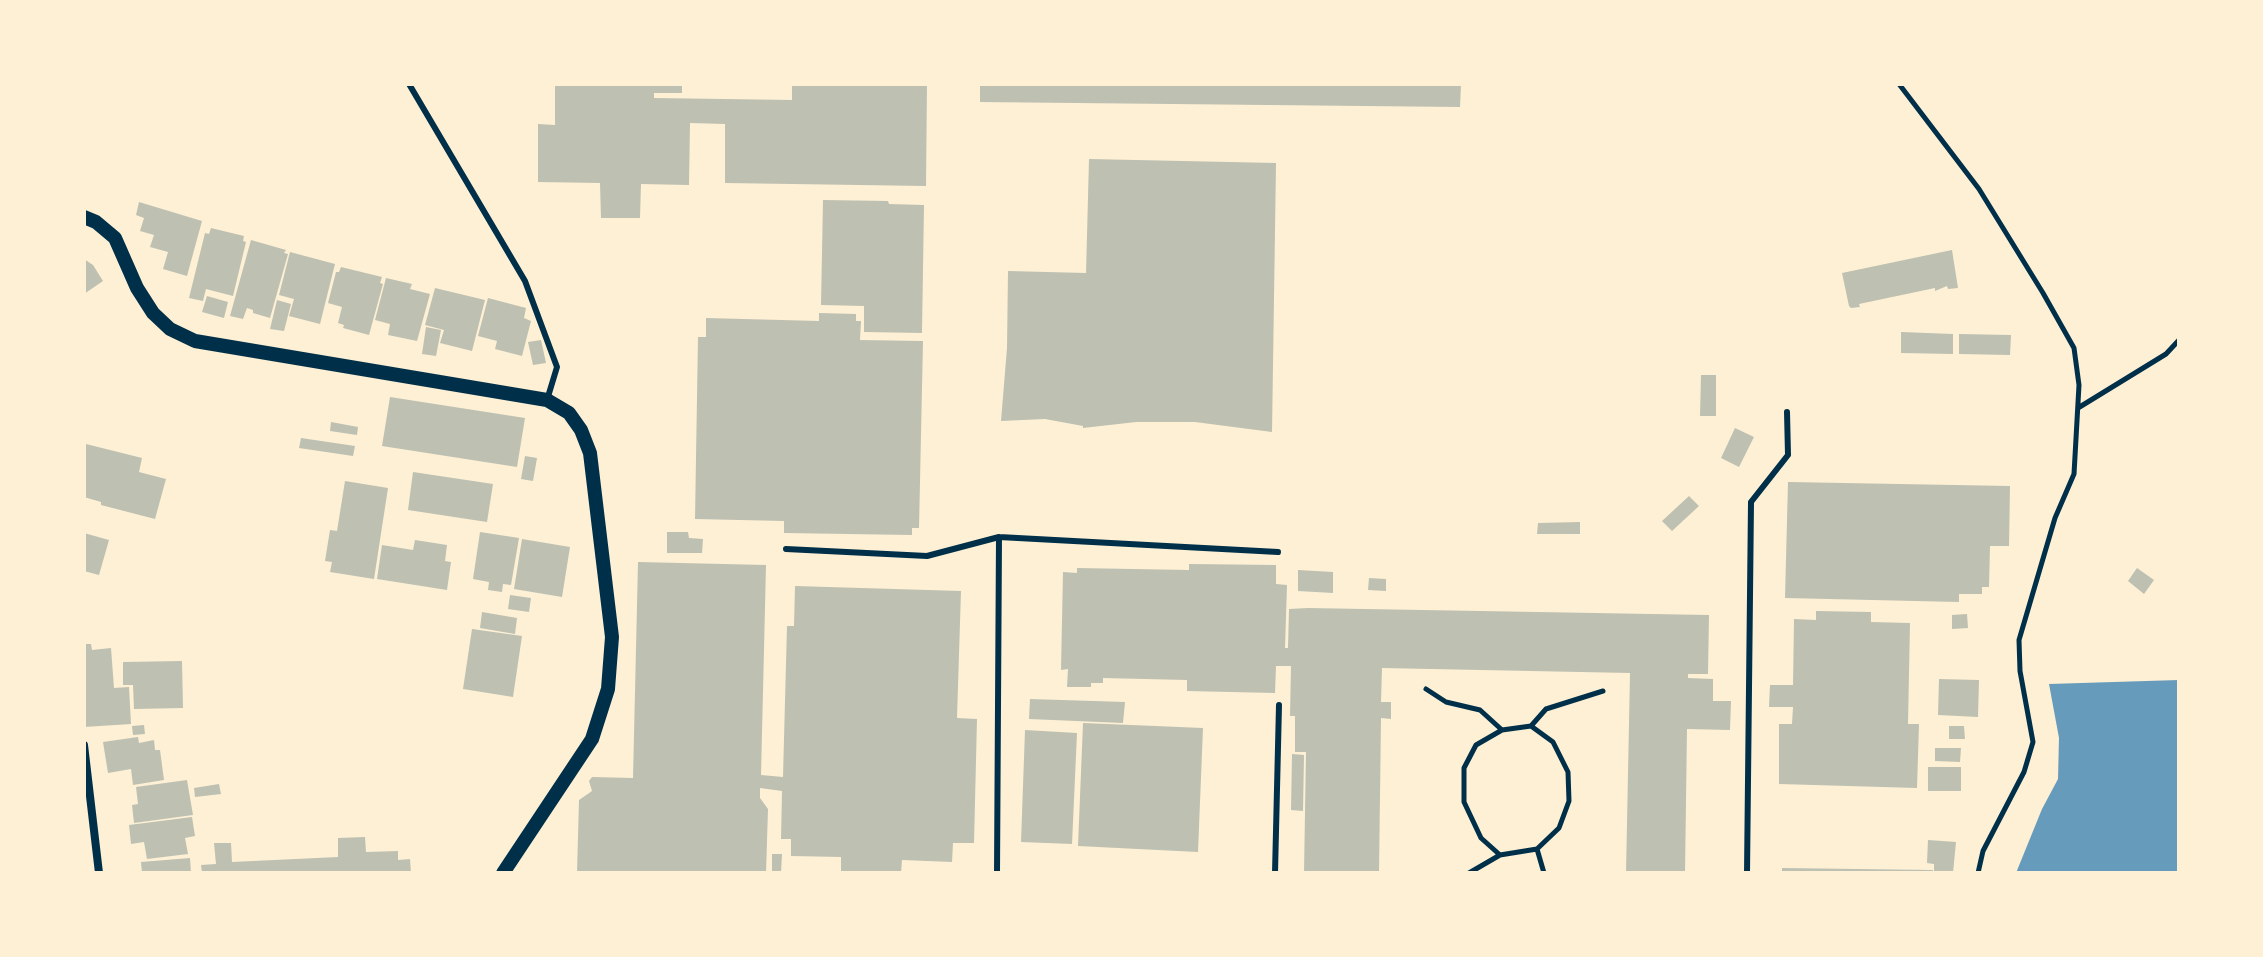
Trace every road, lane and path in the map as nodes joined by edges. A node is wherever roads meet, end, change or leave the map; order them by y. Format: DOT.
graph roads {
  1 [pos="409,84"];
  2 [pos="1899,84"];
  3 [pos="84,217"];
  4 [pos="2179,340"];
  5 [pos="547,400"];
  6 [pos="2077,408"];
  7 [pos="1787,412"];
  8 [pos="999,537"];
  9 [pos="786,549"];
  10 [pos="1278,552"];
  11 [pos="1426,689"];
  12 [pos="1603,691"];
  13 [pos="1279,705"];
  14 [pos="1531,726"];
  15 [pos="1502,730"];
  16 [pos="84,745"];
  17 [pos="88,823"];
  18 [pos="1537,849"];
  19 [pos="1500,855"];
  20 [pos="99,873"];
  21 [pos="503,873"];
  22 [pos="997,873"];
  23 [pos="1275,873"];
  24 [pos="1469,873"];
  25 [pos="1544,873"];
  26 [pos="1747,873"];
  27 [pos="1978,873"];
  1 -- 5 [label="lane"];
  2 -- 6 [label="path"];
  3 -- 5 [label="street"];
  4 -- 6 [label="path"];
  5 -- 21 [label="street"];
  6 -- 27 [label="path"];
  7 -- 26 [label="lane"];
  8 -- 9 [label="lane"];
  8 -- 10 [label="lane"];
  8 -- 22 [label="lane"];
  11 -- 15 [label="path"];
  12 -- 14 [label="path"];
  13 -- 23 [label="lane"];
  14 -- 15 [label="path"];
  14 -- 18 [label="path"];
  15 -- 19 [label="path"];
  16 -- 17 [label="street"];
  17 -- 20 [label="street"];
  18 -- 19 [label="path"];
  18 -- 25 [label="path"];
  19 -- 24 [label="path"];
}
